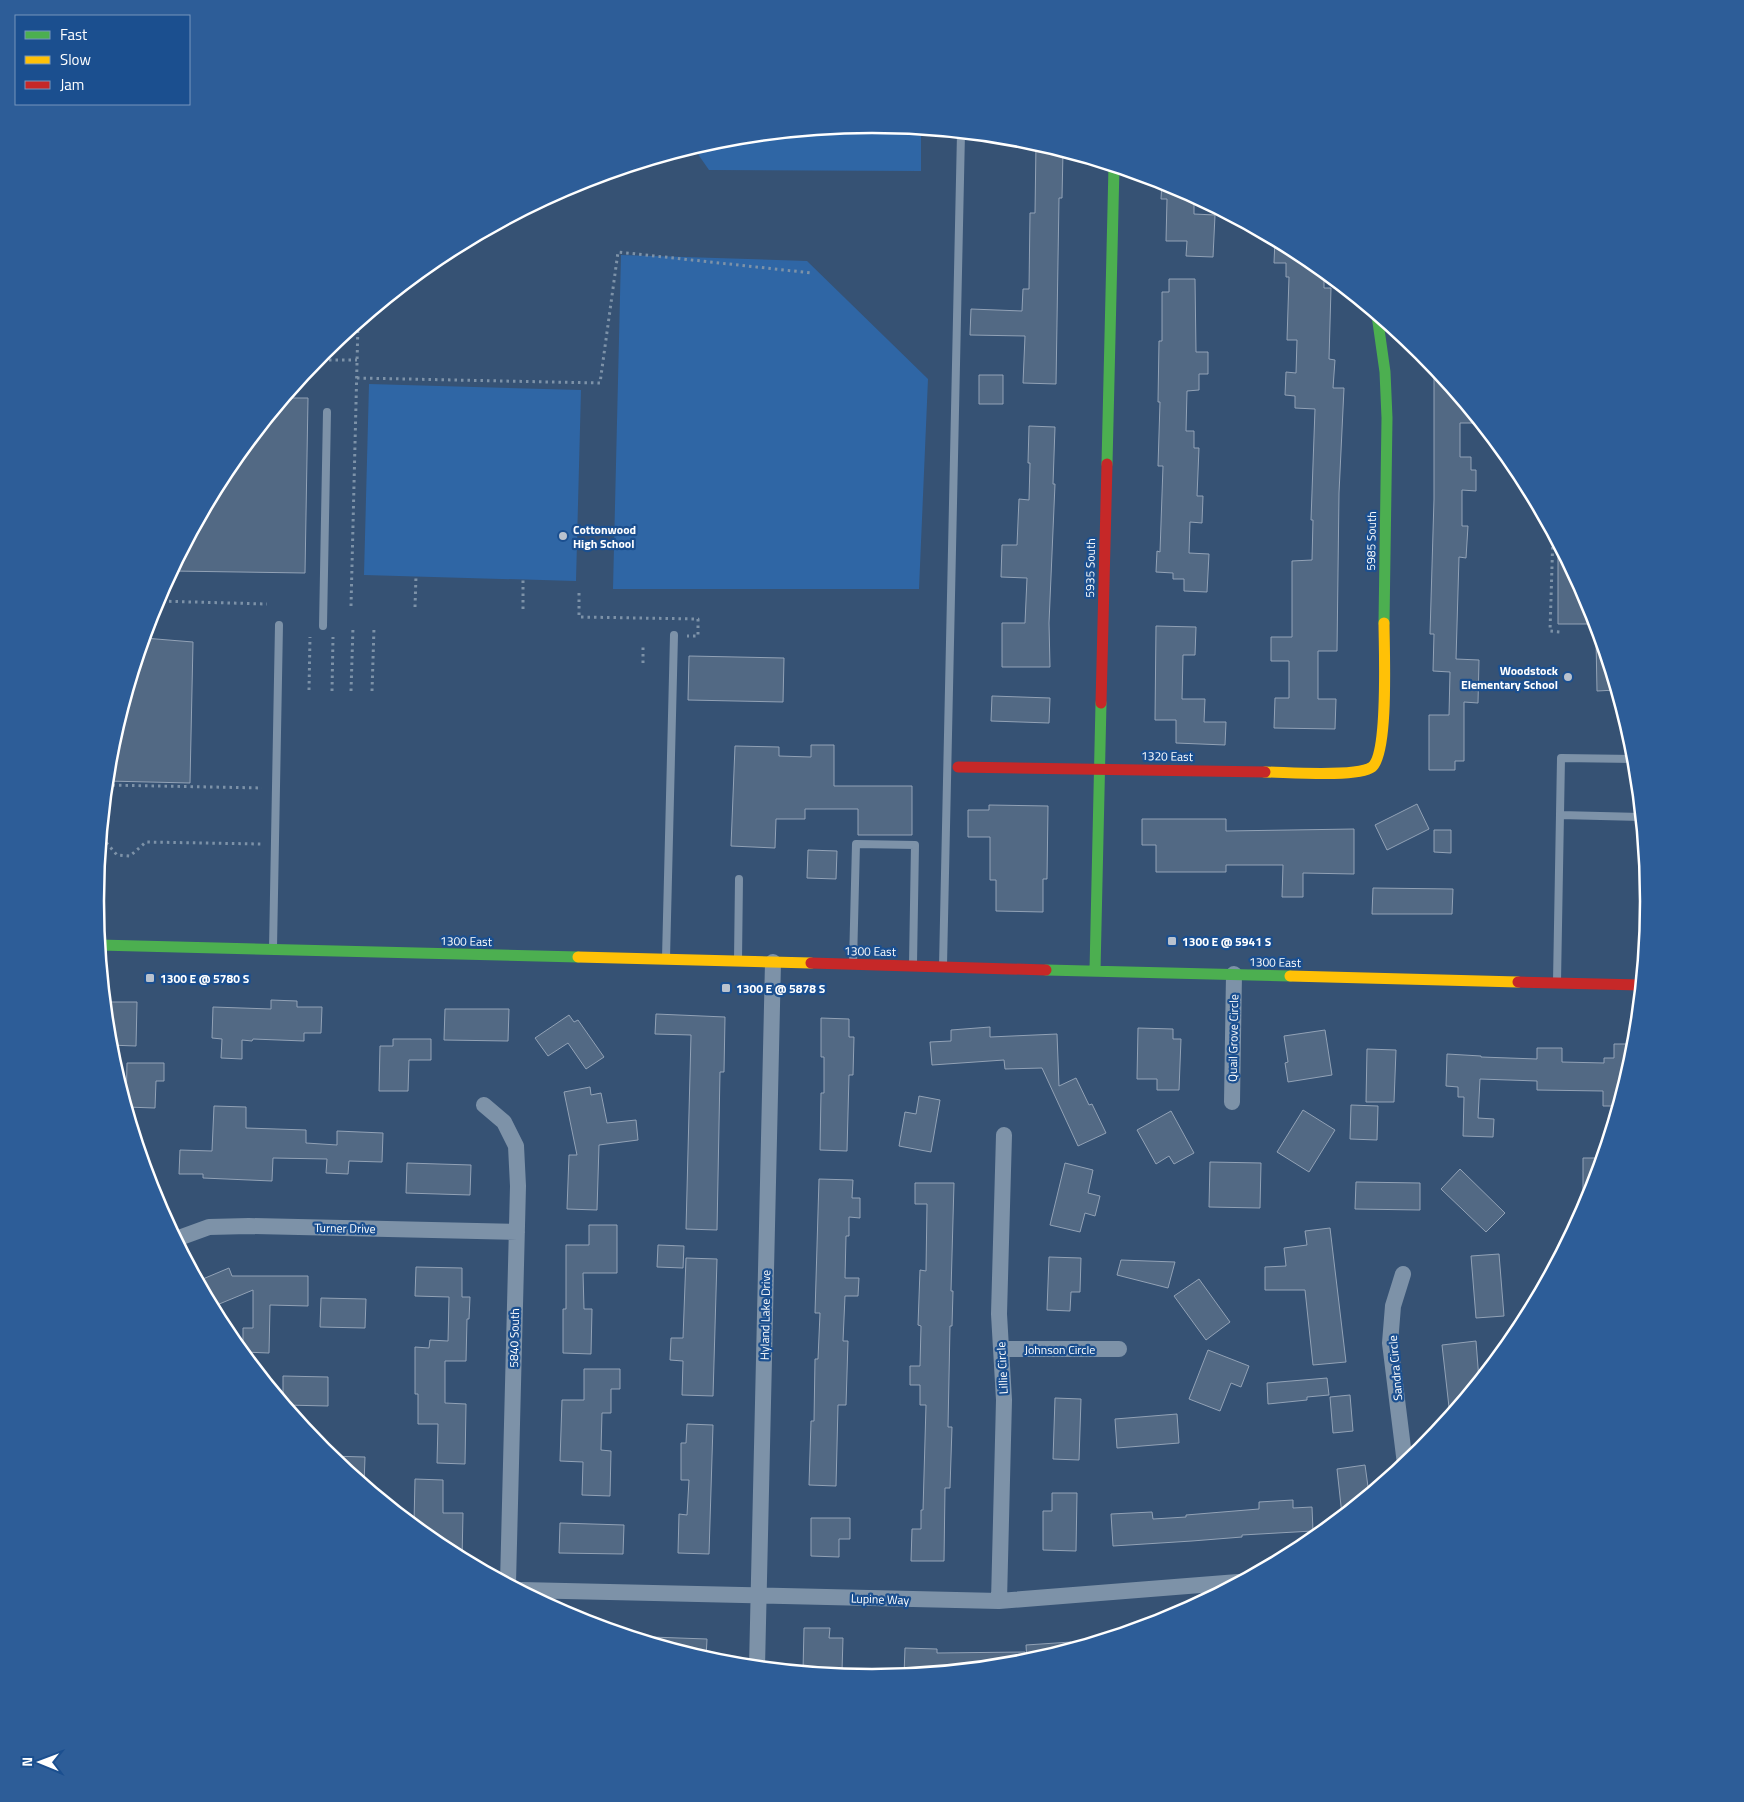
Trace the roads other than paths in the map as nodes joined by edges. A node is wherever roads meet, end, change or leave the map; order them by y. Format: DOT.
graph roads {
  1 [pos="961,138"];
  2 [pos="1114,172"];
  3 [pos="1378,322"];
  4 [pos="327,412"];
  5 [pos="279,625"];
  6 [pos="323,626"];
  7 [pos="674,635"];
  8 [pos="1626,759"];
  9 [pos="1374,766"];
  10 [pos="958,767"];
  11 [pos="1099,769"];
  12 [pos="1560,815"];
  13 [pos="1636,817"];
  14 [pos="739,879"];
  15 [pos="105,945"];
  16 [pos="273,950"];
  17 [pos="666,960"];
  18 [pos="738,962"];
  19 [pos="773,962"];
  20 [pos="853,965"];
  21 [pos="912,966"];
  22 [pos="943,967"];
  23 [pos="1095,971"];
  24 [pos="1234,974"];
  25 [pos="1557,983"];
  26 [pos="1636,985"];
  27 [pos="1232,1102"];
  28 [pos="484,1104"];
  29 [pos="1004,1135"];
  30 [pos="517,1232"];
  31 [pos="181,1237"];
  32 [pos="1404,1274"];
  33 [pos="1002,1349"];
  34 [pos="1119,1350"];
  35 [pos="1404,1455"];
  36 [pos="508,1577"];
  37 [pos="1225,1583"];
  38 [pos="533,1590"];
  39 [pos="758,1595"];
  40 [pos="999,1601"];
  41 [pos="757,1660"];
  1 -- 22 [label="lane"];
  2 -- 11 [label="street, 5935 South"];
  3 -- 9 [label="street, 5985 South"];
  4 -- 6 [label="lane"];
  5 -- 16 [label="lane"];
  7 -- 17 [label="lane"];
  8 -- 12 [label="lane"];
  9 -- 11 [label="street, 1320 East"];
  10 -- 11 [label="street, 1320 East"];
  11 -- 23 [label="street, 5935 South"];
  12 -- 13 [label="lane"];
  12 -- 25 [label="lane"];
  14 -- 18 [label="lane"];
  15 -- 16 [label="street, 1300 East"];
  16 -- 17 [label="street, 1300 East"];
  17 -- 18 [label="street, 1300 East"];
  18 -- 19 [label="street, 1300 East"];
  19 -- 20 [label="street, 1300 East"];
  19 -- 39 [label="street, Hyland Lake Drive"];
  20 -- 21 [label="street, 1300 East"];
  20 -- 21 [label="lane"];
  21 -- 22 [label="street, 1300 East"];
  22 -- 23 [label="street, 1300 East"];
  23 -- 24 [label="street, 1300 East"];
  24 -- 25 [label="street, 1300 East"];
  24 -- 27 [label="street, Quail Grove Circle"];
  25 -- 26 [label="street, 1300 East"];
  28 -- 30 [label="street, 5840 South"];
  29 -- 33 [label="street, Lillie Circle"];
  30 -- 31 [label="street, Turner Drive"];
  30 -- 36 [label="street, 5840 South"];
  32 -- 35 [label="street, Sandra Circle"];
  33 -- 34 [label="street, Johnson Circle"];
  33 -- 40 [label="street, Lillie Circle"];
  37 -- 40 [label="street, Lupine Way"];
  38 -- 39 [label="street, Lupine Way"];
  39 -- 40 [label="street, Lupine Way"];
  39 -- 41 [label="street, Hyland Lake Drive"];
}
